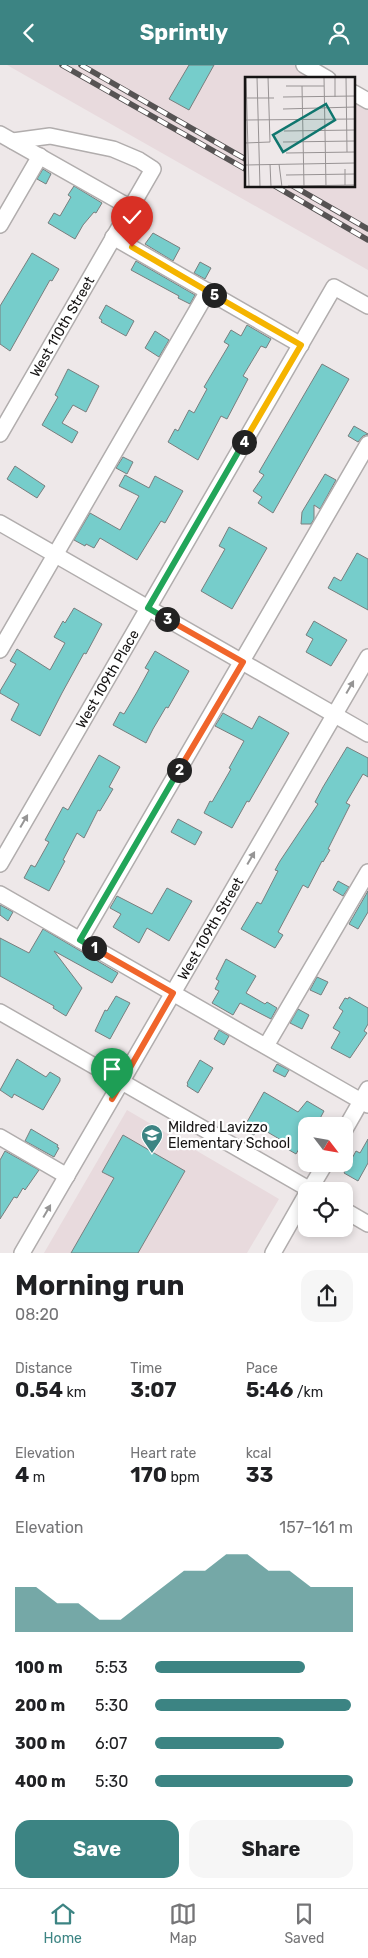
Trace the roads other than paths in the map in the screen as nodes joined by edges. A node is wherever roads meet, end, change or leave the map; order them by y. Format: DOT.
graph roads {
  1 [pos="304,65"];
  2 [pos="325,77"];
  3 [pos="356,94"];
  4 [pos="368,101"];
  5 [pos="7,137"];
  6 [pos="40,156"];
  7 [pos="131,208"];
  8 [pos="0,225"];
  9 [pos="114,237"];
  10 [pos="208,291"];
  11 [pos="368,306"];
  12 [pos="301,345"];
  13 [pos="0,434"];
  14 [pos="368,444"];
  15 [pos="0,523"];
  16 [pos="55,555"];
  17 [pos="148,608"];
  18 [pos="0,650"];
  19 [pos="368,657"];
  20 [pos="243,662"];
  21 [pos="334,715"];
  22 [pos="368,734"];
  23 [pos="0,864"];
  24 [pos="368,872"];
  25 [pos="0,894"];
  26 [pos="80,940"];
  27 [pos="173,993"];
  28 [pos="0,1012"];
  29 [pos="266,1046"];
  30 [pos="122,1082"];
  31 [pos="366,1098"];
  32 [pos="353,1118"];
  33 [pos="0,1137"];
  34 [pos="67,1176"];
  35 [pos="298,1186"];
  36 [pos="298,1211"];
  37 [pos="353,1215"];
  38 [pos="368,1224"];
  39 [pos="22,1253"];
  40 [pos="273,1253"];
  1 -- 2 [label="street"];
  3 -- 4 [label="street"];
  5 -- 6 [label="street"];
  5 -- 7 [label="street, West 110th Street"];
  6 -- 7 [label="street"];
  6 -- 8 [label="street"];
  7 -- 9 [label="street, West 110th Street"];
  9 -- 10 [label="street"];
  9 -- 13 [label="street, West 110th Street"];
  10 -- 12 [label="street"];
  10 -- 16 [label="street"];
  11 -- 12 [label="street, West 109th Place"];
  12 -- 17 [label="street, West 109th Place"];
  14 -- 20 [label="street"];
  15 -- 16 [label="street"];
  16 -- 17 [label="street"];
  16 -- 18 [label="street"];
  17 -- 20 [label="street"];
  23 -- 17 [label="street, West 109th Place, one-way"];
  21 -- 19 [label="street, West 109th Street, one-way"];
  20 -- 21 [label="street"];
  20 -- 26 [label="street"];
  21 -- 22 [label="street"];
  27 -- 21 [label="street, West 109th Street, one-way"];
  24 -- 29 [label="street"];
  25 -- 26 [label="street"];
  26 -- 27 [label="street"];
  27 -- 29 [label="street"];
  27 -- 30 [label="street, West 109th Street"];
  28 -- 30 [label="street"];
  29 -- 31 [label="street"];
  30 -- 34 [label="street, West 109th Street"];
  30 -- 35 [label="street"];
  31 -- 32 [label="street"];
  33 -- 34 [label="street"];
  39 -- 34 [label="street, West 109th Street, one-way"];
  36 -- 40 [label="street"];
  37 -- 38 [label="street"];
}
